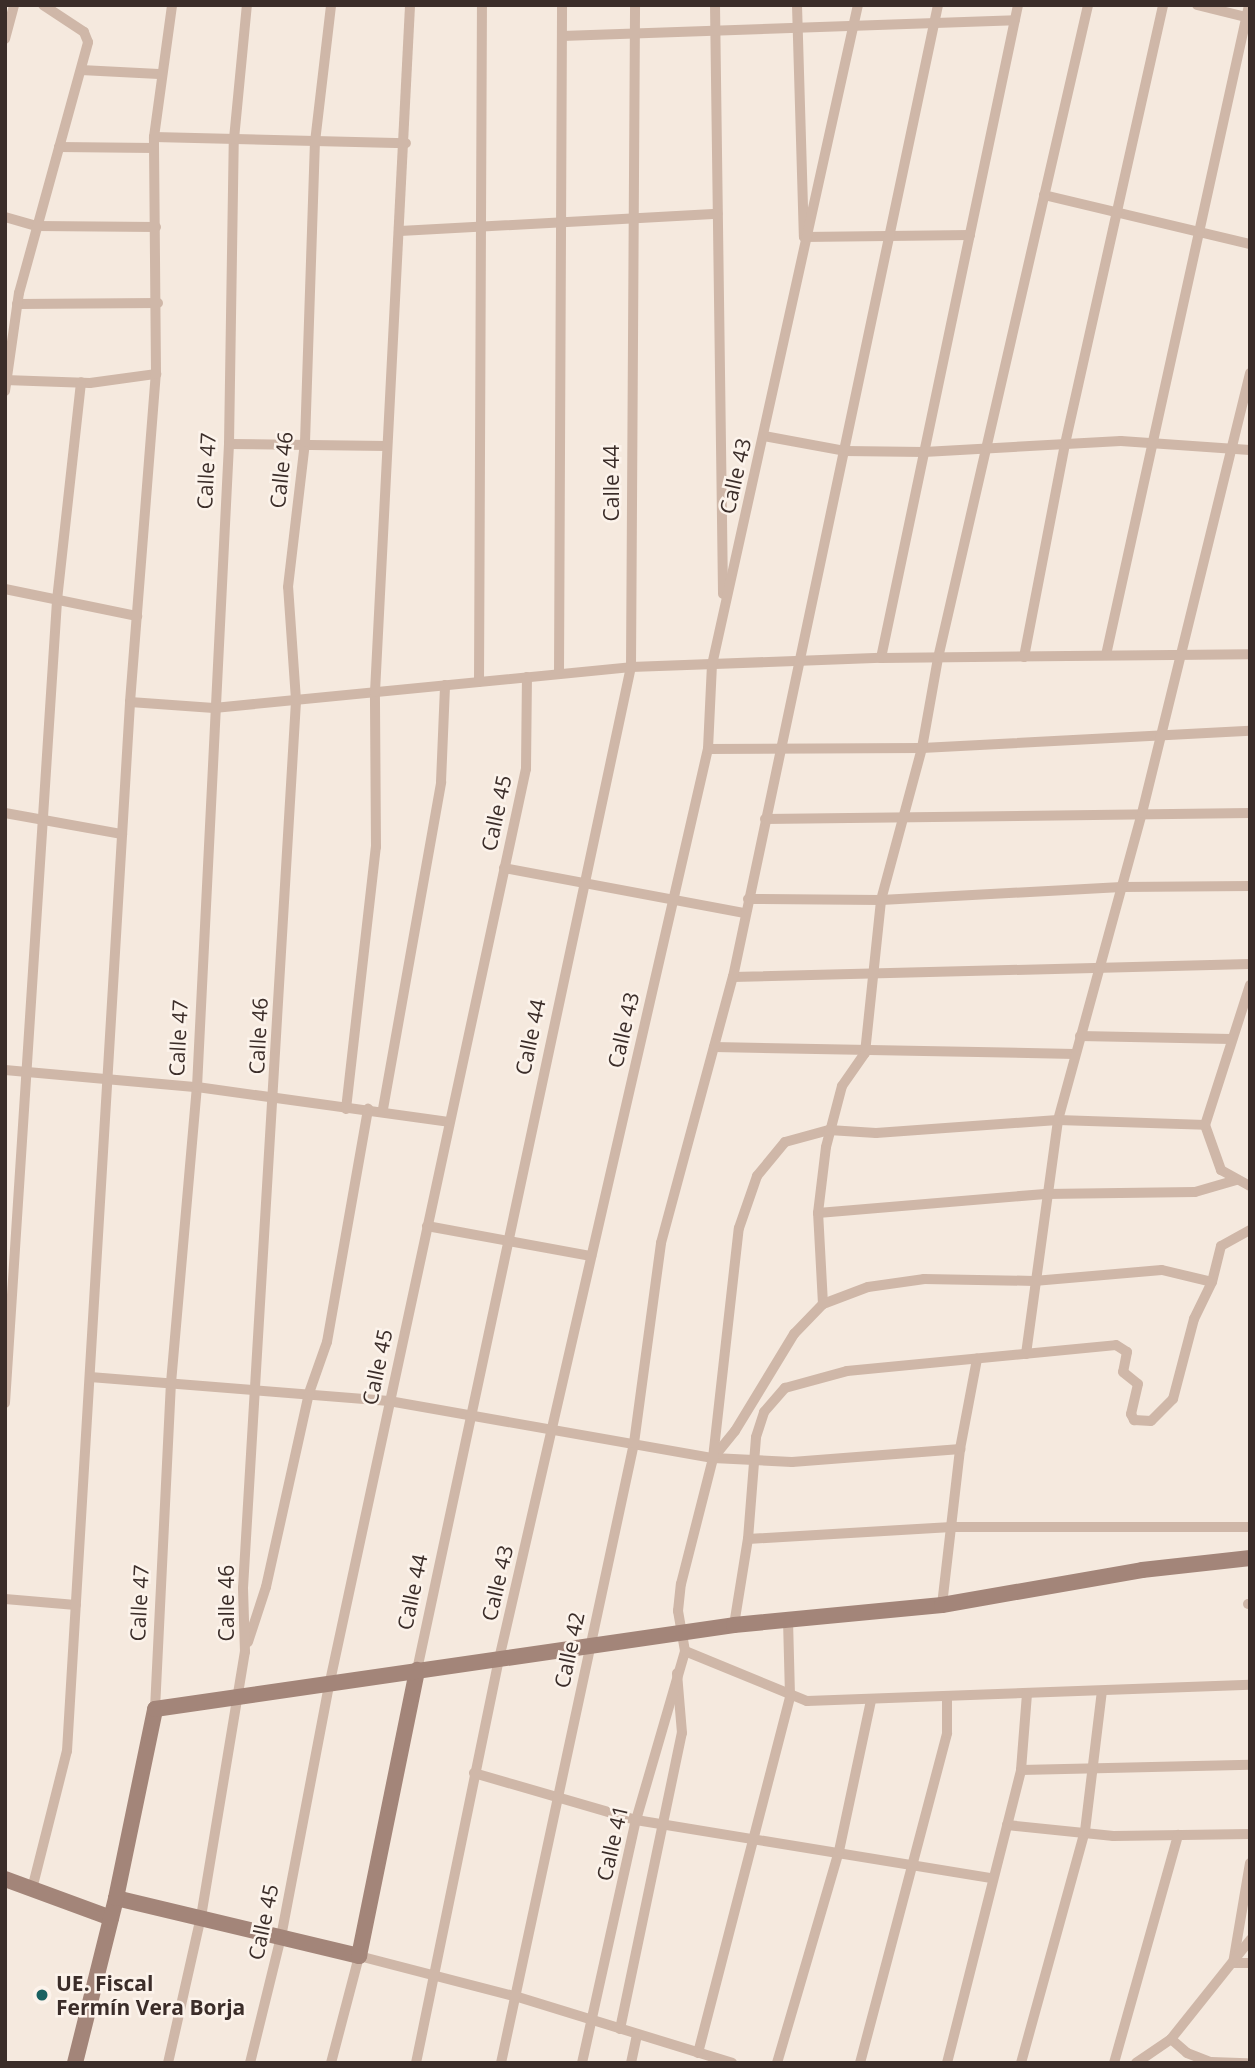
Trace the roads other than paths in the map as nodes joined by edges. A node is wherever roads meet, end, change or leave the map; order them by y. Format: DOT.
graph roads {
  1 [pos="14,5"];
  2 [pos="43,5"];
  3 [pos="172,5"];
  4 [pos="247,5"];
  5 [pos="331,5"];
  6 [pos="411,5"];
  7 [pos="482,5"];
  8 [pos="562,5"];
  9 [pos="635,5"];
  10 [pos="715,5"];
  11 [pos="797,5"];
  12 [pos="858,5"];
  13 [pos="938,5"];
  14 [pos="1018,5"];
  15 [pos="1088,5"];
  16 [pos="1163,5"];
  17 [pos="1197,5"];
  18 [pos="1248,13"];
  19 [pos="1015,20"];
  20 [pos="935,23"];
  21 [pos="853,26"];
  22 [pos="798,28"];
  23 [pos="716,31"];
  24 [pos="635,33"];
  25 [pos="562,36"];
  26 [pos="5,39"];
  27 [pos="80,70"];
  28 [pos="159,74"];
  29 [pos="234,139"];
  30 [pos="315,142"];
  31 [pos="154,143"];
  32 [pos="406,143"];
  33 [pos="60,146"];
  34 [pos="1044,195"];
  35 [pos="1117,212"];
  36 [pos="718,214"];
  37 [pos="5,217"];
  38 [pos="634,219"];
  39 [pos="561,223"];
  40 [pos="37,226"];
  41 [pos="156,227"];
  42 [pos="481,227"];
  43 [pos="400,231"];
  44 [pos="1198,232"];
  45 [pos="970,235"];
  46 [pos="889,236"];
  47 [pos="804,237"];
  48 [pos="1250,244"];
  49 [pos="158,303"];
  50 [pos="18,304"];
  51 [pos="1250,373"];
  52 [pos="156,374"];
  53 [pos="80,382"];
  54 [pos="6,384"];
  55 [pos="764,436"];
  56 [pos="305,442"];
  57 [pos="1149,443"];
  58 [pos="229,444"];
  59 [pos="1065,444"];
  60 [pos="387,446"];
  61 [pos="986,449"];
  62 [pos="1232,449"];
  63 [pos="1250,450"];
  64 [pos="845,451"];
  65 [pos="924,452"];
  66 [pos="5,589"];
  67 [pos="57,600"];
  68 [pos="724,612"];
  69 [pos="137,617"];
  70 [pos="1180,654"];
  71 [pos="1250,654"];
  72 [pos="1106,655"];
  73 [pos="1024,657"];
  74 [pos="881,658"];
  75 [pos="938,658"];
  76 [pos="799,661"];
  77 [pos="712,664"];
  78 [pos="631,667"];
  79 [pos="559,674"];
  80 [pos="527,677"];
  81 [pos="479,682"];
  82 [pos="445,685"];
  83 [pos="375,692"];
  84 [pos="296,700"];
  85 [pos="131,702"];
  86 [pos="214,708"];
  87 [pos="1250,730"];
  88 [pos="1160,734"];
  89 [pos="781,747"];
  90 [pos="922,748"];
  91 [pos="708,749"];
  92 [pos="5,813"];
  93 [pos="1142,813"];
  94 [pos="1250,813"];
  95 [pos="906,816"];
  96 [pos="43,817"];
  97 [pos="765,819"];
  98 [pos="122,834"];
  99 [pos="504,868"];
  100 [pos="584,886"];
  101 [pos="1250,886"];
  102 [pos="1122,887"];
  103 [pos="748,899"];
  104 [pos="673,900"];
  105 [pos="881,900"];
  106 [pos="745,913"];
  107 [pos="1250,964"];
  108 [pos="1101,968"];
  109 [pos="872,972"];
  110 [pos="733,977"];
  111 [pos="1250,985"];
  112 [pos="1080,1036"];
  113 [pos="1231,1039"];
  114 [pos="714,1047"];
  115 [pos="865,1053"];
  116 [pos="1075,1055"];
  117 [pos="5,1070"];
  118 [pos="26,1070"];
  119 [pos="108,1080"];
  120 [pos="197,1087"];
  121 [pos="274,1098"];
  122 [pos="346,1109"];
  123 [pos="368,1109"];
  124 [pos="383,1109"];
  125 [pos="1058,1120"];
  126 [pos="449,1122"];
  127 [pos="1205,1125"];
  128 [pos="830,1130"];
  129 [pos="1236,1181"];
  130 [pos="1250,1185"];
  131 [pos="1045,1194"];
  132 [pos="818,1213"];
  133 [pos="427,1226"];
  134 [pos="1250,1230"];
  135 [pos="508,1241"];
  136 [pos="591,1256"];
  137 [pos="1034,1281"];
  138 [pos="1212,1282"];
  139 [pos="823,1304"];
  140 [pos="1026,1354"];
  141 [pos="977,1359"];
  142 [pos="90,1377"];
  143 [pos="171,1383"];
  144 [pos="257,1388"];
  145 [pos="309,1393"];
  146 [pos="389,1401"];
  147 [pos="5,1403"];
  148 [pos="471,1415"];
  149 [pos="552,1427"];
  150 [pos="634,1443"];
  151 [pos="960,1449"];
  152 [pos="713,1458"];
  153 [pos="752,1461"];
  154 [pos="952,1527"];
  155 [pos="1250,1527"];
  156 [pos="748,1539"];
  157 [pos="1250,1558"];
  158 [pos="5,1599"];
  159 [pos="76,1605"];
  160 [pos="942,1605"];
  161 [pos="788,1619"];
  162 [pos="734,1625"];
  163 [pos="683,1643"];
  164 [pos="589,1647"];
  165 [pos="245,1651"];
  166 [pos="499,1659"];
  167 [pos="417,1670"];
  168 [pos="677,1673"];
  169 [pos="1250,1685"];
  170 [pos="329,1686"];
  171 [pos="1102,1691"];
  172 [pos="1027,1694"];
  173 [pos="790,1696"];
  174 [pos="947,1698"];
  175 [pos="241,1699"];
  176 [pos="871,1701"];
  177 [pos="155,1709"];
  178 [pos="1250,1765"];
  179 [pos="1021,1770"];
  180 [pos="1090,1770"];
  181 [pos="474,1773"];
  182 [pos="559,1794"];
  183 [pos="636,1820"];
  184 [pos="665,1823"];
  185 [pos="1007,1825"];
  186 [pos="1085,1830"];
  187 [pos="1250,1834"];
  188 [pos="1178,1835"];
  189 [pos="752,1838"];
  190 [pos="839,1851"];
  191 [pos="1250,1863"];
  192 [pos="913,1864"];
  193 [pos="991,1878"];
  194 [pos="5,1879"];
  195 [pos="32,1889"];
  196 [pos="116,1898"];
  197 [pos="201,1917"];
  198 [pos="111,1918"];
  199 [pos="281,1937"];
  200 [pos="1250,1940"];
  201 [pos="359,1956"];
  202 [pos="1233,1963"];
  203 [pos="1250,1964"];
  204 [pos="437,1976"];
  205 [pos="519,1997"];
  206 [pos="592,2021"];
  207 [pos="620,2029"];
  208 [pos="637,2035"];
  209 [pos="1171,2039"];
  210 [pos="698,2053"];
  211 [pos="713,2060"];
  212 [pos="948,2061"];
  213 [pos="75,2063"];
  214 [pos="168,2063"];
  215 [pos="250,2063"];
  216 [pos="331,2063"];
  217 [pos="416,2063"];
  218 [pos="501,2063"];
  219 [pos="582,2063"];
  220 [pos="631,2063"];
  221 [pos="732,2063"];
  222 [pos="777,2063"];
  223 [pos="860,2063"];
  224 [pos="1021,2063"];
  225 [pos="1114,2063"];
  226 [pos="1136,2063"];
  227 [pos="1247,2063"];
  1 -- 26 [label="street"];
  2 -- 27 [label="street"];
  3 -- 28 [label="street"];
  4 -- 29 [label="street, Calle 47"];
  5 -- 30 [label="street, Calle 46"];
  6 -- 32 [label="street"];
  7 -- 42 [label="street"];
  8 -- 25 [label="street"];
  9 -- 24 [label="street, Calle 44"];
  10 -- 23 [label="street"];
  11 -- 22 [label="street"];
  12 -- 21 [label="street, Calle 43"];
  13 -- 20 [label="street, Calle 42"];
  14 -- 19 [label="street"];
  15 -- 34 [label="street"];
  16 -- 35 [label="street"];
  17 -- 18 [label="street"];
  18 -- 44 [label="street"];
  19 -- 20 [label="street"];
  19 -- 45 [label="street"];
  20 -- 21 [label="street"];
  20 -- 46 [label="street, Calle 42"];
  21 -- 22 [label="street"];
  21 -- 47 [label="street, Calle 43"];
  22 -- 23 [label="street"];
  22 -- 47 [label="street"];
  23 -- 24 [label="street"];
  23 -- 36 [label="street"];
  24 -- 25 [label="street"];
  24 -- 38 [label="street, Calle 44"];
  25 -- 39 [label="street"];
  27 -- 28 [label="street"];
  27 -- 33 [label="street"];
  28 -- 31 [label="street"];
  29 -- 30 [label="street"];
  29 -- 31 [label="street"];
  29 -- 58 [label="street, Calle 47"];
  30 -- 32 [label="street"];
  30 -- 56 [label="street, Calle 46"];
  31 -- 33 [label="street"];
  31 -- 41 [label="street"];
  32 -- 43 [label="street"];
  33 -- 40 [label="street"];
  34 -- 35 [label="street"];
  34 -- 61 [label="street"];
  35 -- 44 [label="street"];
  35 -- 59 [label="street"];
  36 -- 38 [label="street"];
  36 -- 68 [label="street"];
  37 -- 40 [label="street"];
  38 -- 39 [label="street"];
  38 -- 78 [label="street, Calle 44"];
  39 -- 42 [label="street"];
  39 -- 79 [label="street"];
  40 -- 41 [label="street"];
  40 -- 50 [label="street"];
  41 -- 49 [label="street"];
  42 -- 43 [label="street"];
  42 -- 81 [label="street"];
  43 -- 60 [label="street"];
  44 -- 48 [label="street"];
  44 -- 57 [label="street"];
  45 -- 46 [label="street"];
  45 -- 65 [label="street"];
  46 -- 47 [label="street"];
  46 -- 64 [label="street, Calle 42"];
  47 -- 55 [label="street, Calle 43"];
  49 -- 50 [label="street"];
  49 -- 52 [label="street"];
  50 -- 54 [label="street"];
  51 -- 62 [label="street"];
  52 -- 53 [label="street"];
  52 -- 69 [label="street"];
  53 -- 54 [label="street"];
  53 -- 67 [label="street"];
  55 -- 64 [label="street"];
  55 -- 68 [label="street, Calle 43"];
  56 -- 58 [label="street"];
  56 -- 60 [label="street"];
  56 -- 84 [label="street, Calle 46"];
  57 -- 59 [label="street"];
  57 -- 62 [label="street"];
  57 -- 72 [label="street"];
  58 -- 86 [label="street, Calle 47"];
  59 -- 61 [label="street"];
  59 -- 73 [label="street"];
  60 -- 83 [label="street"];
  61 -- 65 [label="street"];
  61 -- 75 [label="street"];
  62 -- 63 [label="street"];
  62 -- 70 [label="street"];
  64 -- 65 [label="street"];
  64 -- 76 [label="street, Calle 42"];
  65 -- 74 [label="street"];
  66 -- 67 [label="street"];
  67 -- 69 [label="street"];
  67 -- 96 [label="street"];
  68 -- 77 [label="street, Calle 43"];
  69 -- 85 [label="street"];
  70 -- 71 [label="street"];
  70 -- 72 [label="street"];
  70 -- 88 [label="street"];
  72 -- 73 [label="street"];
  73 -- 75 [label="street"];
  74 -- 75 [label="street"];
  74 -- 76 [label="street"];
  75 -- 90 [label="street"];
  76 -- 77 [label="street"];
  76 -- 89 [label="street, Calle 42"];
  77 -- 78 [label="street"];
  77 -- 91 [label="street, Calle 43"];
  78 -- 79 [label="street"];
  78 -- 100 [label="street, Calle 44"];
  79 -- 80 [label="street"];
  80 -- 81 [label="street"];
  80 -- 99 [label="street, Calle 45"];
  81 -- 82 [label="street"];
  82 -- 83 [label="street"];
  82 -- 124 [label="street"];
  83 -- 84 [label="street"];
  83 -- 122 [label="street"];
  84 -- 86 [label="street"];
  84 -- 121 [label="street, Calle 46"];
  85 -- 86 [label="street"];
  85 -- 98 [label="street"];
  86 -- 120 [label="street, Calle 47"];
  87 -- 88 [label="street"];
  88 -- 90 [label="street"];
  88 -- 93 [label="street"];
  89 -- 90 [label="street"];
  89 -- 91 [label="street"];
  89 -- 97 [label="street, Calle 42"];
  90 -- 95 [label="street"];
  91 -- 104 [label="street, Calle 43"];
  92 -- 96 [label="street"];
  93 -- 94 [label="street"];
  93 -- 95 [label="street"];
  93 -- 102 [label="street"];
  95 -- 97 [label="street"];
  95 -- 105 [label="street"];
  96 -- 98 [label="street"];
  96 -- 118 [label="street"];
  97 -- 103 [label="street, Calle 42"];
  98 -- 119 [label="street"];
  99 -- 100 [label="street"];
  99 -- 126 [label="street, Calle 45"];
  100 -- 104 [label="street"];
  100 -- 135 [label="street, Calle 44"];
  101 -- 102 [label="street"];
  102 -- 105 [label="street"];
  102 -- 108 [label="street"];
  103 -- 105 [label="street"];
  103 -- 106 [label="street, Calle 42"];
  104 -- 106 [label="street"];
  104 -- 136 [label="street, Calle 43"];
  105 -- 109 [label="street"];
  106 -- 110 [label="street, Calle 42"];
  107 -- 108 [label="street"];
  108 -- 109 [label="street"];
  108 -- 112 [label="street"];
  109 -- 110 [label="street"];
  109 -- 115 [label="street"];
  110 -- 114 [label="street, Calle 42"];
  111 -- 113 [label="street"];
  112 -- 113 [label="street"];
  112 -- 116 [label="street"];
  113 -- 127 [label="street"];
  114 -- 115 [label="street"];
  114 -- 150 [label="street, Calle 42"];
  115 -- 116 [label="street"];
  115 -- 128 [label="street"];
  116 -- 125 [label="street"];
  117 -- 118 [label="street"];
  118 -- 119 [label="street"];
  118 -- 147 [label="street"];
  119 -- 120 [label="street"];
  119 -- 142 [label="street"];
  120 -- 121 [label="street"];
  120 -- 143 [label="street, Calle 47"];
  121 -- 122 [label="street"];
  121 -- 144 [label="street, Calle 46"];
  122 -- 123 [label="street"];
  123 -- 124 [label="street"];
  123 -- 145 [label="street"];
  124 -- 126 [label="street"];
  125 -- 127 [label="street, Calle 41"];
  125 -- 128 [label="street, Calle 41"];
  125 -- 131 [label="street"];
  126 -- 133 [label="street, Calle 45"];
  127 -- 129 [label="street"];
  128 -- 132 [label="street"];
  128 -- 152 [label="street, Calle 41"];
  129 -- 130 [label="street"];
  129 -- 131 [label="street"];
  131 -- 132 [label="street"];
  131 -- 137 [label="street"];
  132 -- 139 [label="street"];
  133 -- 135 [label="street"];
  133 -- 146 [label="street, Calle 45"];
  134 -- 138 [label="street"];
  135 -- 136 [label="street"];
  135 -- 148 [label="street, Calle 44"];
  136 -- 149 [label="street, Calle 43"];
  137 -- 138 [label="street"];
  137 -- 139 [label="street"];
  137 -- 140 [label="street"];
  138 -- 140 [label="street"];
  139 -- 152 [label="street"];
  140 -- 141 [label="street"];
  141 -- 151 [label="street"];
  141 -- 153 [label="street"];
  142 -- 143 [label="street"];
  142 -- 159 [label="street"];
  143 -- 144 [label="street"];
  143 -- 177 [label="street, Calle 47"];
  144 -- 145 [label="street"];
  144 -- 165 [label="street, Calle 46"];
  145 -- 146 [label="street"];
  145 -- 165 [label="street"];
  146 -- 148 [label="street"];
  146 -- 170 [label="street, Calle 45"];
  148 -- 149 [label="street"];
  148 -- 167 [label="street, Calle 44"];
  149 -- 150 [label="street"];
  149 -- 166 [label="street, Calle 43"];
  150 -- 152 [label="street"];
  150 -- 164 [label="street, Calle 42"];
  151 -- 153 [label="street"];
  151 -- 154 [label="street"];
  152 -- 153 [label="street"];
  152 -- 163 [label="street, Calle 41"];
  153 -- 156 [label="street"];
  154 -- 155 [label="street"];
  154 -- 156 [label="street"];
  154 -- 160 [label="street"];
  156 -- 162 [label="street"];
  157 -- 160 [label="street"];
  158 -- 159 [label="street"];
  159 -- 195 [label="street"];
  160 -- 161 [label="street"];
  161 -- 162 [label="street"];
  161 -- 173 [label="street"];
  162 -- 163 [label="street"];
  163 -- 164 [label="street"];
  163 -- 168 [label="street, Calle 41"];
  163 -- 173 [label="street"];
  164 -- 166 [label="street"];
  164 -- 182 [label="street, Calle 42"];
  165 -- 175 [label="street, Calle 46"];
  166 -- 167 [label="street"];
  166 -- 181 [label="street, Calle 43"];
  167 -- 170 [label="street"];
  167 -- 201 [label="street, Calle 44"];
  168 -- 183 [label="street, Calle 41"];
  168 -- 184 [label="street"];
  169 -- 171 [label="street"];
  170 -- 175 [label="street"];
  170 -- 199 [label="street, Calle 45"];
  171 -- 172 [label="street"];
  171 -- 180 [label="street"];
  172 -- 174 [label="street"];
  172 -- 179 [label="street"];
  173 -- 176 [label="street"];
  173 -- 189 [label="street"];
  174 -- 176 [label="street"];
  174 -- 192 [label="street"];
  175 -- 177 [label="street"];
  175 -- 197 [label="street, Calle 46"];
  176 -- 190 [label="street"];
  177 -- 196 [label="street, Calle 47"];
  178 -- 180 [label="street"];
  179 -- 180 [label="street"];
  179 -- 185 [label="street"];
  180 -- 186 [label="street"];
  181 -- 182 [label="street"];
  181 -- 204 [label="street, Calle 43"];
  182 -- 183 [label="street"];
  182 -- 205 [label="street, Calle 42"];
  183 -- 184 [label="street"];
  183 -- 206 [label="street, Calle 41"];
  184 -- 189 [label="street"];
  184 -- 207 [label="street"];
  185 -- 186 [label="street"];
  185 -- 193 [label="street"];
  186 -- 188 [label="street"];
  186 -- 224 [label="street"];
  187 -- 188 [label="street"];
  188 -- 225 [label="street"];
  189 -- 190 [label="street"];
  189 -- 210 [label="street"];
  190 -- 192 [label="street"];
  190 -- 222 [label="street"];
  191 -- 202 [label="street"];
  192 -- 193 [label="street"];
  192 -- 223 [label="street"];
  193 -- 212 [label="street"];
  194 -- 195 [label="street"];
  195 -- 198 [label="street"];
  196 -- 197 [label="street"];
  196 -- 198 [label="street, Calle 47"];
  197 -- 199 [label="street"];
  197 -- 214 [label="street, Calle 46"];
  198 -- 213 [label="street, Calle 47"];
  199 -- 201 [label="street"];
  199 -- 215 [label="street, Calle 45"];
  200 -- 202 [label="street"];
  201 -- 204 [label="street"];
  201 -- 216 [label="street, Calle 44"];
  202 -- 203 [label="street"];
  202 -- 209 [label="street"];
  204 -- 205 [label="street"];
  204 -- 217 [label="street, Calle 43"];
  205 -- 206 [label="street"];
  205 -- 218 [label="street, Calle 42"];
  206 -- 207 [label="street"];
  206 -- 219 [label="street, Calle 41"];
  207 -- 208 [label="street"];
  208 -- 210 [label="street"];
  208 -- 220 [label="street"];
  209 -- 226 [label="street"];
  209 -- 227 [label="street"];
  210 -- 211 [label="street"];
  211 -- 221 [label="street"];
}
